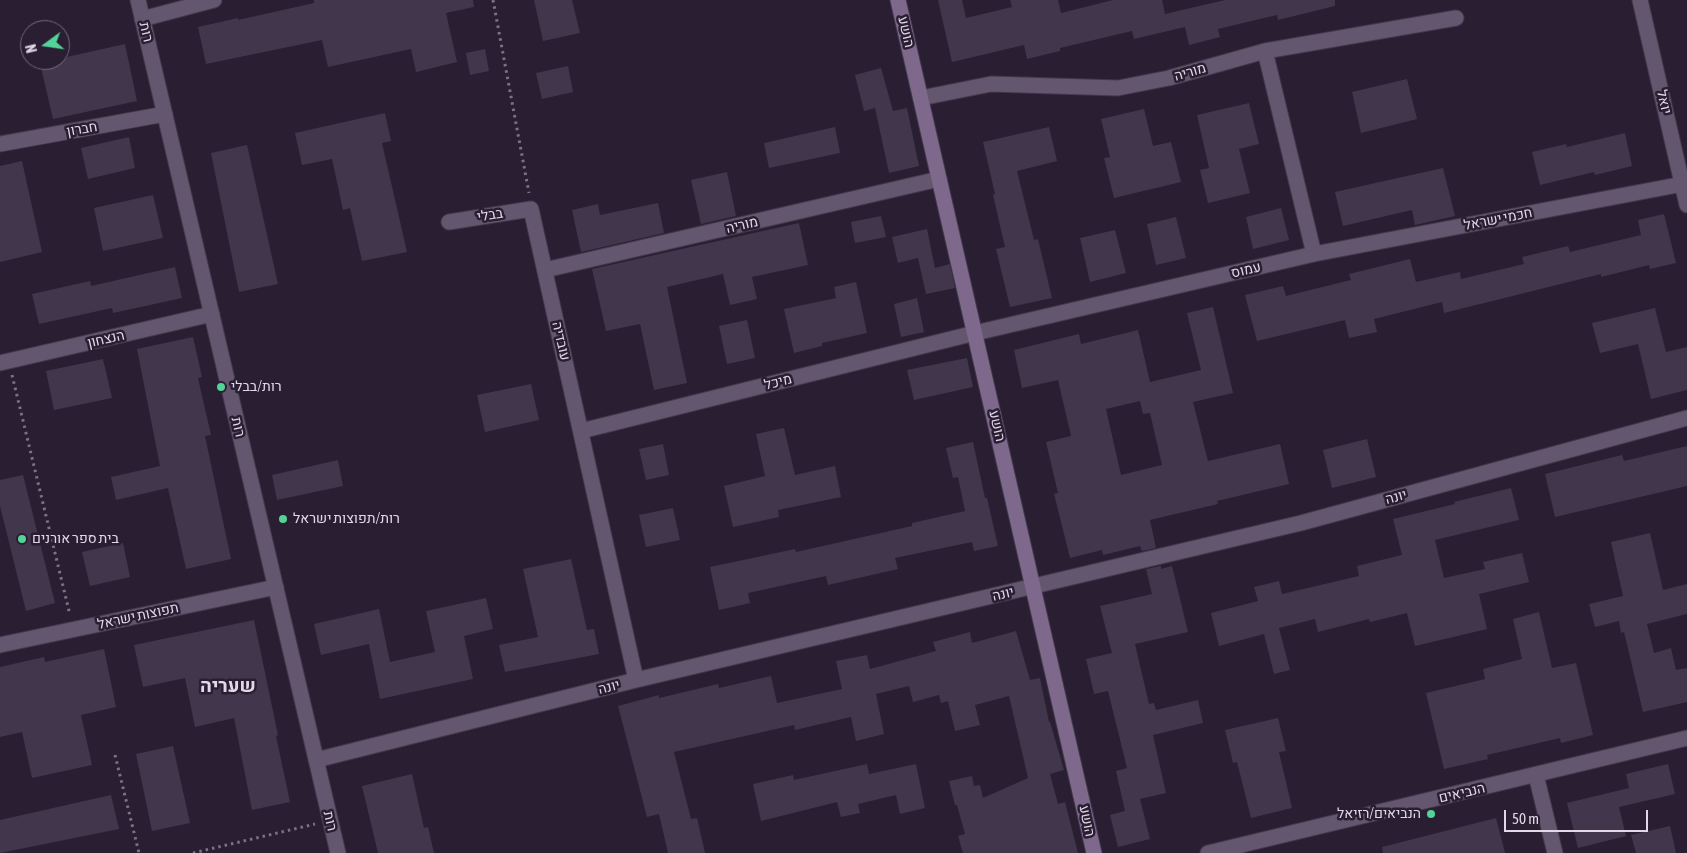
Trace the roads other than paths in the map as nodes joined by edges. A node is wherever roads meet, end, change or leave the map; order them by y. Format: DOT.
graph roads {
  1 [pos="138,0"];
  2 [pos="214,0"];
  3 [pos="898,0"];
  4 [pos="1640,0"];
  5 [pos="1456,18"];
  6 [pos="142,19"];
  7 [pos="1264,51"];
  8 [pos="921,98"];
  9 [pos="165,114"];
  10 [pos="0,144"];
  11 [pos="939,179"];
  12 [pos="1683,184"];
  13 [pos="1687,205"];
  14 [pos="531,209"];
  15 [pos="449,222"];
  16 [pos="1314,254"];
  17 [pos="545,270"];
  18 [pos="212,314"];
  19 [pos="975,333"];
  20 [pos="4,362"];
  21 [pos="1687,418"];
  22 [pos="581,431"];
  23 [pos="1035,586"];
  24 [pos="276,588"];
  25 [pos="0,645"];
  26 [pos="636,680"];
  27 [pos="1687,738"];
  28 [pos="316,760"];
  29 [pos="1536,775"];
  30 [pos="338,853"];
  31 [pos="1094,853"];
  32 [pos="1208,853"];
  33 [pos="1555,853"];
  1 -- 6 [label="street, רות"];
  2 -- 6 [label="street"];
  3 -- 8 [label="street, הושע"];
  4 -- 12 [label="street, יואל"];
  5 -- 7 [label="street, מוריה"];
  6 -- 9 [label="street, רות"];
  7 -- 8 [label="street, מוריה"];
  7 -- 16 [label="street"];
  8 -- 11 [label="street, הושע"];
  9 -- 10 [label="street, חברון"];
  9 -- 18 [label="street, רות"];
  11 -- 17 [label="street, מוריה"];
  11 -- 19 [label="street, הושע"];
  12 -- 13 [label="street, יואל"];
  12 -- 16 [label="street, חכמי ישראל"];
  14 -- 15 [label="street, בבלי"];
  14 -- 17 [label="street, עובדיה"];
  16 -- 19 [label="street, עמוס"];
  17 -- 22 [label="street, עובדיה"];
  18 -- 20 [label="street, הנצחון"];
  18 -- 24 [label="street, רות"];
  19 -- 22 [label="street, מיכל"];
  19 -- 23 [label="street, הושע"];
  21 -- 23 [label="street, יונה"];
  22 -- 26 [label="street, עובדיה"];
  23 -- 26 [label="street, יונה"];
  23 -- 31 [label="street, הושע"];
  24 -- 25 [label="street, תפוצות ישראל"];
  24 -- 28 [label="street, רות"];
  26 -- 28 [label="street, יונה"];
  27 -- 29 [label="street, הנביאים"];
  28 -- 30 [label="street, רות"];
  29 -- 32 [label="street, הנביאים"];
  29 -- 33 [label="street"];
}
